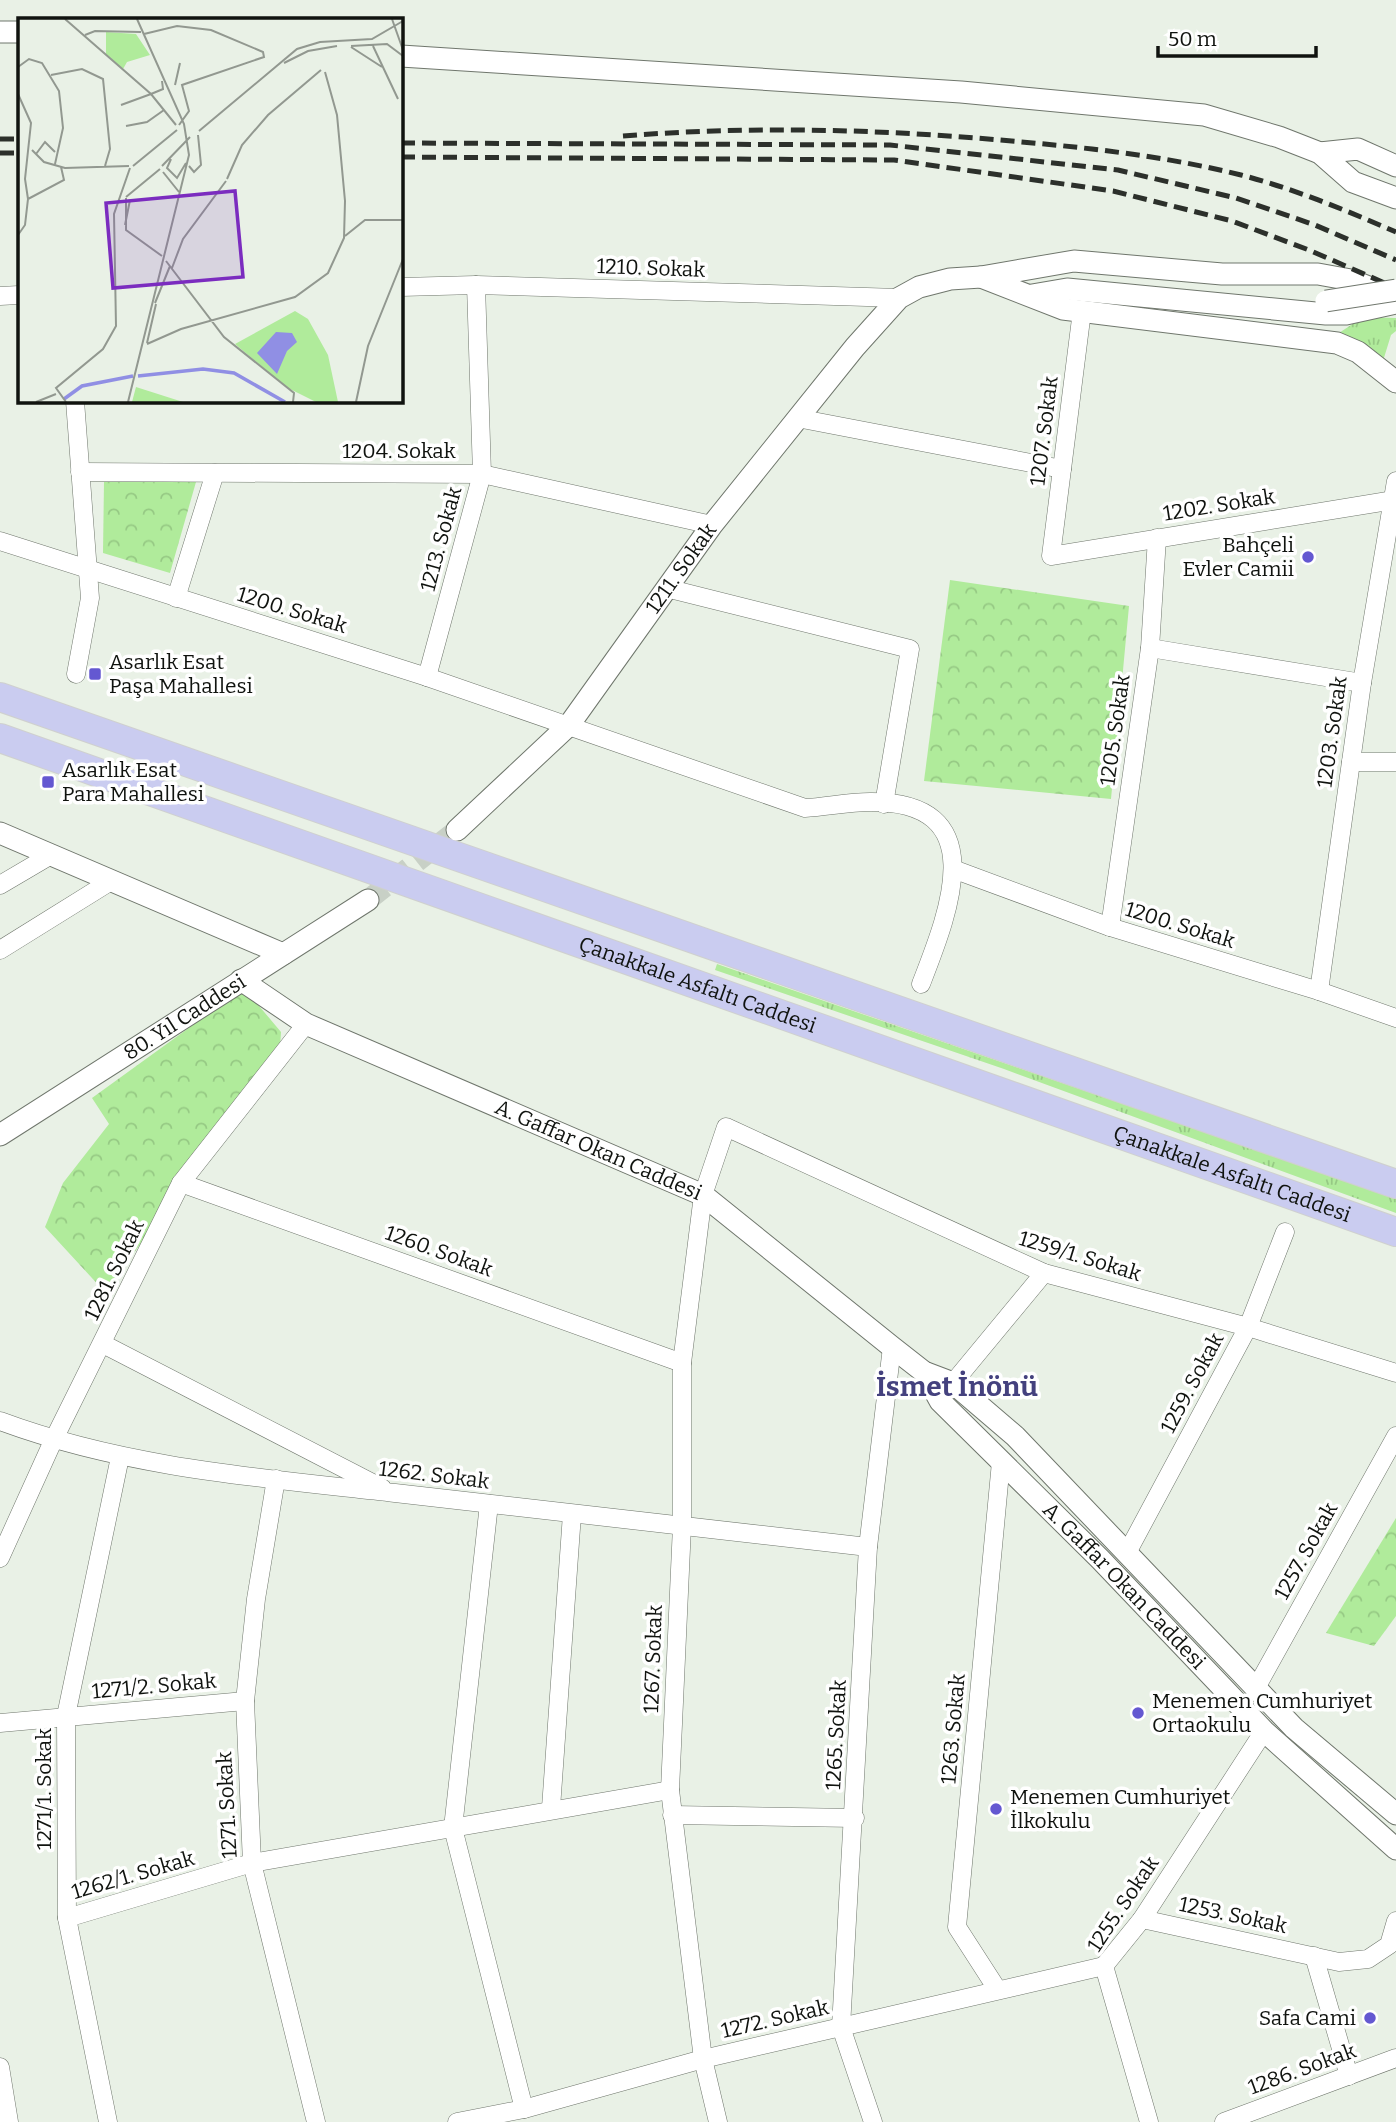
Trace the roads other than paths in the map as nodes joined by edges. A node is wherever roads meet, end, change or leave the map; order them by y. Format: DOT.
graph roads {
  1 [pos="0,32"];
  2 [pos="18,32"];
  3 [pos="402,56"];
  4 [pos="1320,153"];
  5 [pos="1396,166"];
  6 [pos="1396,198"];
  7 [pos="1038,267"];
  8 [pos="981,277"];
  9 [pos="476,285"];
  10 [pos="402,287"];
  11 [pos="1396,290"];
  12 [pos="18,295"];
  13 [pos="1030,295"];
  14 [pos="0,296"];
  15 [pos="899,298"];
  16 [pos="1396,301"];
  17 [pos="1326,307"];
  18 [pos="1082,311"];
  19 [pos="1396,382"];
  20 [pos="75,402"];
  21 [pos="797,418"];
  22 [pos="1062,469"];
  23 [pos="80,472"];
  24 [pos="215,473"];
  25 [pos="482,474"];
  26 [pos="1396,481"];
  27 [pos="1394,500"];
  28 [pos="712,525"];
  29 [pos="1157,538"];
  30 [pos="0,541"];
  31 [pos="1051,556"];
  32 [pos="88,570"];
  33 [pos="666,588"];
  34 [pos="176,598"];
  35 [pos="1150,649"];
  36 [pos="76,674"];
  37 [pos="427,677"];
  38 [pos="1362,683"];
  39 [pos="0,697"];
  40 [pos="569,725"];
  41 [pos="0,738"];
  42 [pos="1351,762"];
  43 [pos="1396,762"];
  44 [pos="884,803"];
  45 [pos="457,830"];
  46 [pos="0,833"];
  47 [pos="51,855"];
  48 [pos="953,869"];
  49 [pos="111,881"];
  50 [pos="0,885"];
  51 [pos="368,900"];
  52 [pos="1110,927"];
  53 [pos="0,950"];
  54 [pos="283,954"];
  55 [pos="242,980"];
  56 [pos="921,984"];
  57 [pos="1320,991"];
  58 [pos="1396,1018"];
  59 [pos="306,1024"];
  60 [pos="726,1127"];
  61 [pos="0,1135"];
  62 [pos="181,1183"];
  63 [pos="1396,1184"];
  64 [pos="703,1195"];
  65 [pos="1285,1232"];
  66 [pos="1396,1232"];
  67 [pos="1044,1273"];
  68 [pos="1248,1327"];
  69 [pos="103,1344"];
  70 [pos="892,1347"];
  71 [pos="682,1363"];
  72 [pos="924,1372"];
  73 [pos="1396,1373"];
  74 [pos="953,1383"];
  75 [pos="0,1421"];
  76 [pos="1396,1436"];
  77 [pos="53,1441"];
  78 [pos="120,1457"];
  79 [pos="1001,1462"];
  80 [pos="276,1479"];
  81 [pos="391,1493"];
  82 [pos="489,1504"];
  83 [pos="572,1514"];
  84 [pos="682,1526"];
  85 [pos="868,1547"];
  86 [pos="1128,1551"];
  87 [pos="0,1558"];
  88 [pos="1256,1688"];
  89 [pos="245,1701"];
  90 [pos="66,1716"];
  91 [pos="0,1723"];
  92 [pos="1264,1731"];
  93 [pos="670,1790"];
  94 [pos="551,1808"];
  95 [pos="1396,1814"];
  96 [pos="672,1815"];
  97 [pos="855,1818"];
  98 [pos="453,1828"];
  99 [pos="1396,1849"];
  100 [pos="252,1863"];
  101 [pos="67,1918"];
  102 [pos="1142,1919"];
  103 [pos="1396,1921"];
  104 [pos="1314,1956"];
  105 [pos="1104,1966"];
  106 [pos="997,1989"];
  107 [pos="841,2027"];
  108 [pos="1396,2058"];
  109 [pos="703,2059"];
  110 [pos="0,2067"];
  111 [pos="1349,2076"];
  112 [pos="524,2109"];
  113 [pos="9,2122"];
  114 [pos="108,2122"];
  115 [pos="316,2122"];
  116 [pos="457,2122"];
  117 [pos="718,2122"];
  118 [pos="873,2122"];
  119 [pos="1149,2122"];
  120 [pos="1224,2122"];
  1 -- 2 [label="street"];
  3 -- 4 [label="street"];
  4 -- 5 [label="street"];
  4 -- 6 [label="street"];
  7 -- 8 [label="street"];
  7 -- 16 [label="street"];
  7 -- 17 [label="street"];
  8 -- 13 [label="street"];
  8 -- 15 [label="street"];
  9 -- 10 [label="street, 1210. Sokak"];
  9 -- 15 [label="street, 1210. Sokak"];
  9 -- 25 [label="street, 1213. Sokak"];
  11 -- 17 [label="street, bridge"];
  12 -- 14 [label="street"];
  13 -- 17 [label="street"];
  13 -- 18 [label="street"];
  15 -- 21 [label="street, 1211. Sokak"];
  16 -- 17 [label="street"];
  18 -- 19 [label="street"];
  18 -- 22 [label="street, 1207. Sokak"];
  20 -- 23 [label="street"];
  21 -- 22 [label="street"];
  21 -- 28 [label="street, 1211. Sokak"];
  22 -- 31 [label="street, 1207. Sokak"];
  23 -- 24 [label="street, 1204. Sokak"];
  23 -- 32 [label="street"];
  24 -- 25 [label="street, 1204. Sokak"];
  24 -- 34 [label="street"];
  25 -- 28 [label="street, 1204. Sokak"];
  25 -- 37 [label="street, 1213. Sokak"];
  26 -- 27 [label="street, 1203. Sokak"];
  27 -- 29 [label="street, 1202. Sokak"];
  27 -- 38 [label="street, 1203. Sokak"];
  28 -- 33 [label="street, 1211. Sokak"];
  29 -- 31 [label="street, 1202. Sokak"];
  29 -- 35 [label="street, 1205. Sokak"];
  30 -- 32 [label="street, 1200. Sokak"];
  32 -- 34 [label="street, 1200. Sokak"];
  32 -- 36 [label="street"];
  33 -- 40 [label="street, 1211. Sokak"];
  33 -- 44 [label="street"];
  34 -- 37 [label="street, 1200. Sokak"];
  35 -- 38 [label="street"];
  35 -- 52 [label="street, 1205. Sokak"];
  37 -- 40 [label="street, 1200. Sokak"];
  38 -- 42 [label="street, 1203. Sokak"];
  39 -- 63 [label="highway, Çanakkale Asfaltı Caddesi"];
  40 -- 44 [label="street, 1200. Sokak"];
  40 -- 45 [label="street, 1211. Sokak"];
  41 -- 66 [label="highway, Çanakkale Asfaltı Caddesi"];
  42 -- 43 [label="street"];
  42 -- 57 [label="street, 1203. Sokak"];
  44 -- 48 [label="street, 1200. Sokak"];
  46 -- 47 [label="street"];
  47 -- 49 [label="street"];
  47 -- 50 [label="street"];
  48 -- 52 [label="street, 1200. Sokak"];
  48 -- 56 [label="street"];
  49 -- 53 [label="street"];
  49 -- 54 [label="street"];
  51 -- 54 [label="street, 80. Yıl Caddesi"];
  52 -- 57 [label="street, 1200. Sokak"];
  54 -- 55 [label="street, 80. Yıl Caddesi"];
  55 -- 59 [label="street, A. Gaffar Okan Caddesi"];
  55 -- 61 [label="street, 80. Yıl Caddesi"];
  57 -- 58 [label="street, 1200. Sokak"];
  59 -- 62 [label="street, 1281. Sokak"];
  59 -- 64 [label="street, A. Gaffar Okan Caddesi"];
  60 -- 64 [label="street, 1267. Sokak"];
  60 -- 67 [label="street, 1259/1. Sokak"];
  62 -- 69 [label="street, 1281. Sokak"];
  62 -- 71 [label="street, 1260. Sokak"];
  64 -- 70 [label="street, A. Gaffar Okan Caddesi"];
  64 -- 71 [label="street, 1267. Sokak"];
  65 -- 68 [label="street, 1259. Sokak"];
  67 -- 68 [label="street, 1259/1. Sokak"];
  67 -- 74 [label="street"];
  68 -- 73 [label="street, 1259/1. Sokak"];
  68 -- 86 [label="street, 1259. Sokak"];
  69 -- 77 [label="street, 1281. Sokak"];
  69 -- 81 [label="street"];
  70 -- 72 [label="street, A. Gaffar Okan Caddesi"];
  70 -- 85 [label="street, 1265. Sokak"];
  71 -- 84 [label="street, 1267. Sokak"];
  72 -- 74 [label="street, A. Gaffar Okan Caddesi"];
  72 -- 79 [label="street, A. Gaffar Okan Caddesi"];
  74 -- 86 [label="street, A. Gaffar Okan Caddesi"];
  75 -- 77 [label="street, 1262. Sokak"];
  76 -- 88 [label="street, 1257. Sokak"];
  77 -- 78 [label="street, 1262. Sokak"];
  77 -- 87 [label="street, 1281. Sokak"];
  78 -- 80 [label="street, 1262. Sokak"];
  78 -- 90 [label="street, 1271/1. Sokak"];
  79 -- 92 [label="street, A. Gaffar Okan Caddesi"];
  79 -- 106 [label="street, 1263. Sokak"];
  80 -- 81 [label="street, 1262. Sokak"];
  80 -- 89 [label="street, 1271. Sokak"];
  81 -- 82 [label="street, 1262. Sokak"];
  82 -- 83 [label="street, 1262. Sokak"];
  82 -- 98 [label="street"];
  83 -- 84 [label="street, 1262. Sokak"];
  83 -- 94 [label="street"];
  84 -- 85 [label="street, 1262. Sokak"];
  84 -- 93 [label="street, 1267. Sokak"];
  85 -- 97 [label="street, 1265. Sokak"];
  86 -- 88 [label="street, A. Gaffar Okan Caddesi"];
  88 -- 95 [label="street, A. Gaffar Okan Caddesi"];
  89 -- 90 [label="street, 1271/2. Sokak"];
  89 -- 100 [label="street, 1271. Sokak"];
  90 -- 91 [label="street, 1271/2. Sokak"];
  90 -- 101 [label="street, 1271/1. Sokak"];
  92 -- 99 [label="street, A. Gaffar Okan Caddesi"];
  92 -- 102 [label="street, 1255. Sokak"];
  93 -- 94 [label="street, 1262/1. Sokak"];
  93 -- 96 [label="street, 1267. Sokak"];
  94 -- 98 [label="street, 1262/1. Sokak"];
  96 -- 97 [label="street"];
  96 -- 109 [label="street, 1267. Sokak"];
  97 -- 107 [label="street, 1265. Sokak"];
  98 -- 100 [label="street, 1262/1. Sokak"];
  98 -- 112 [label="street"];
  100 -- 101 [label="street, 1262/1. Sokak"];
  100 -- 115 [label="street, 1271. Sokak"];
  101 -- 114 [label="street, 1271/1. Sokak"];
  102 -- 104 [label="street, 1253. Sokak"];
  102 -- 105 [label="street, 1255. Sokak"];
  103 -- 104 [label="street, 1253. Sokak"];
  104 -- 111 [label="street"];
  105 -- 106 [label="street, 1272. Sokak"];
  105 -- 119 [label="street, 1255. Sokak"];
  106 -- 107 [label="street, 1272. Sokak"];
  107 -- 109 [label="street, 1272. Sokak"];
  107 -- 118 [label="street, 1265. Sokak"];
  108 -- 111 [label="street, 1286. Sokak"];
  109 -- 112 [label="street, 1272. Sokak"];
  109 -- 117 [label="street, 1267. Sokak"];
  110 -- 113 [label="street"];
  111 -- 120 [label="street, 1286. Sokak"];
  112 -- 116 [label="street, 1272. Sokak"];
}
